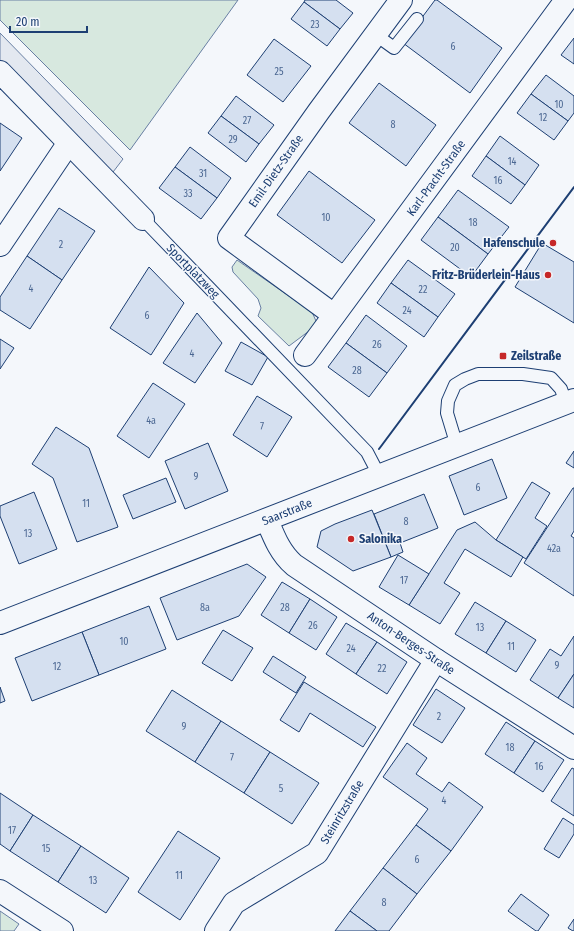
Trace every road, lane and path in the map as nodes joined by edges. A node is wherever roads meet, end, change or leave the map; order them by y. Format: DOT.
graph roads {
  1 [pos="402,0"];
  2 [pos="566,0"];
  3 [pos="417,19"];
  4 [pos="376,35"];
  5 [pos="0,72"];
  6 [pos="68,144"];
  7 [pos="143,219"];
  8 [pos="0,245"];
  9 [pos="334,315"];
  10 [pos="305,355"];
  11 [pos="570,402"];
  12 [pos="457,446"];
  13 [pos="379,476"];
  14 [pos="267,520"];
  15 [pos="0,624"];
  16 [pos="436,660"];
  17 [pos="574,748"];
  18 [pos="0,891"];
  19 [pos="62,931"];
  20 [pos="216,931"];
  1 -- 4 [label="street, Emil-Dietz-Straße"];
  2 -- 9 [label="street, Karl-Pracht-Straße"];
  3 -- 4 [label="lane"];
  4 -- 9 [label="street, Emil-Dietz-Straße"];
  5 -- 6 [label="street, Sportplatzweg"];
  6 -- 7 [label="street, Sportplatzweg"];
  6 -- 8 [label="street"];
  7 -- 13 [label="lane, Sportplatzweg"];
  9 -- 10 [label="street, Karl-Pracht-Straße"];
  11 -- 12 [label="street, Saarstraße"];
  11 -- 12 [label="lane"];
  12 -- 13 [label="street, Saarstraße"];
  13 -- 14 [label="street, Saarstraße"];
  14 -- 15 [label="street, Saarstraße"];
  14 -- 16 [label="street, Anton-Berges-Straße"];
  16 -- 17 [label="street, Anton-Berges-Straße"];
  16 -- 20 [label="street, Steinritzstraße"];
  18 -- 19 [label="street"];
}
